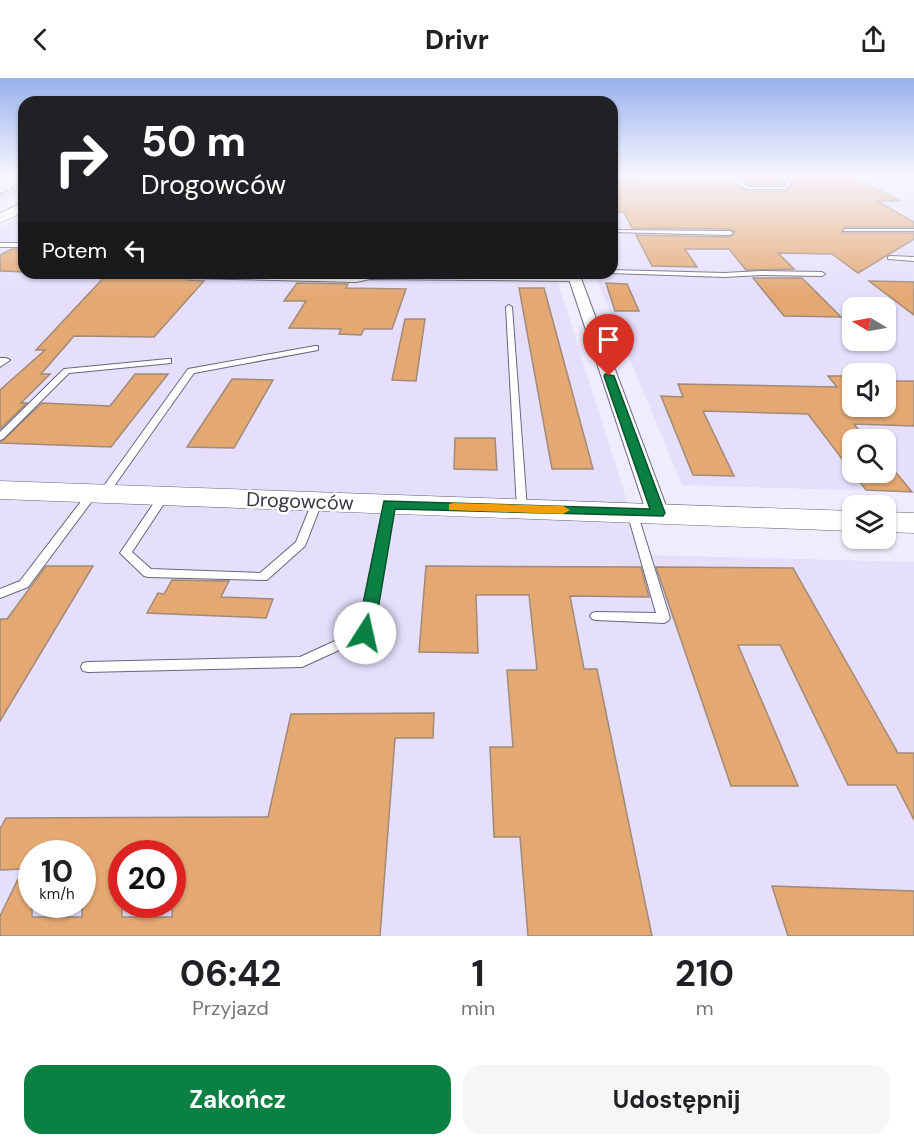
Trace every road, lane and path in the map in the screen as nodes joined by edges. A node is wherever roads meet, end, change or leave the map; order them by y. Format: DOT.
graph roads {
  1 [pos="845,230"];
  2 [pos="914,230"];
  3 [pos="618,231"];
  4 [pos="730,233"];
  5 [pos="618,237"];
  6 [pos="621,242"];
  7 [pos="0,245"];
  8 [pos="18,245"];
  9 [pos="890,258"];
  10 [pos="914,259"];
  11 [pos="618,272"];
  12 [pos="822,274"];
  13 [pos="301,279"];
  14 [pos="359,279"];
  15 [pos="575,279"];
  16 [pos="509,307"];
  17 [pos="315,348"];
  18 [pos="0,360"];
  19 [pos="168,361"];
  20 [pos="0,365"];
  21 [pos="0,437"];
  22 [pos="0,490"];
  23 [pos="98,494"];
  24 [pos="164,496"];
  25 [pos="317,502"];
  26 [pos="389,504"];
  27 [pos="522,509"];
  28 [pos="645,513"];
  29 [pos="842,520"];
  30 [pos="896,522"];
  31 [pos="914,523"];
  32 [pos="0,594"];
  33 [pos="596,616"];
  34 [pos="88,667"];
  1 -- 2 [label="lane"];
  3 -- 4 [label="lane"];
  5 -- 6 [label="lane"];
  7 -- 8 [label="lane"];
  9 -- 10 [label="lane"];
  11 -- 12 [label="lane"];
  13 -- 14 [label="lane"];
  15 -- 28 [label="street"];
  16 -- 27 [label="lane"];
  17 -- 23 [label="lane"];
  18 -- 20 [label="lane"];
  19 -- 21 [label="lane"];
  22 -- 23 [label="street, Drogowców"];
  23 -- 24 [label="street, Drogowców"];
  23 -- 32 [label="lane"];
  24 -- 25 [label="street, Drogowców"];
  24 -- 25 [label="lane"];
  25 -- 26 [label="street, Drogowców"];
  26 -- 27 [label="street, Drogowców"];
  26 -- 34 [label="lane"];
  27 -- 28 [label="street, Drogowców"];
  28 -- 29 [label="street, Drogowców"];
  28 -- 33 [label="lane"];
  30 -- 31 [label="street"];
}
